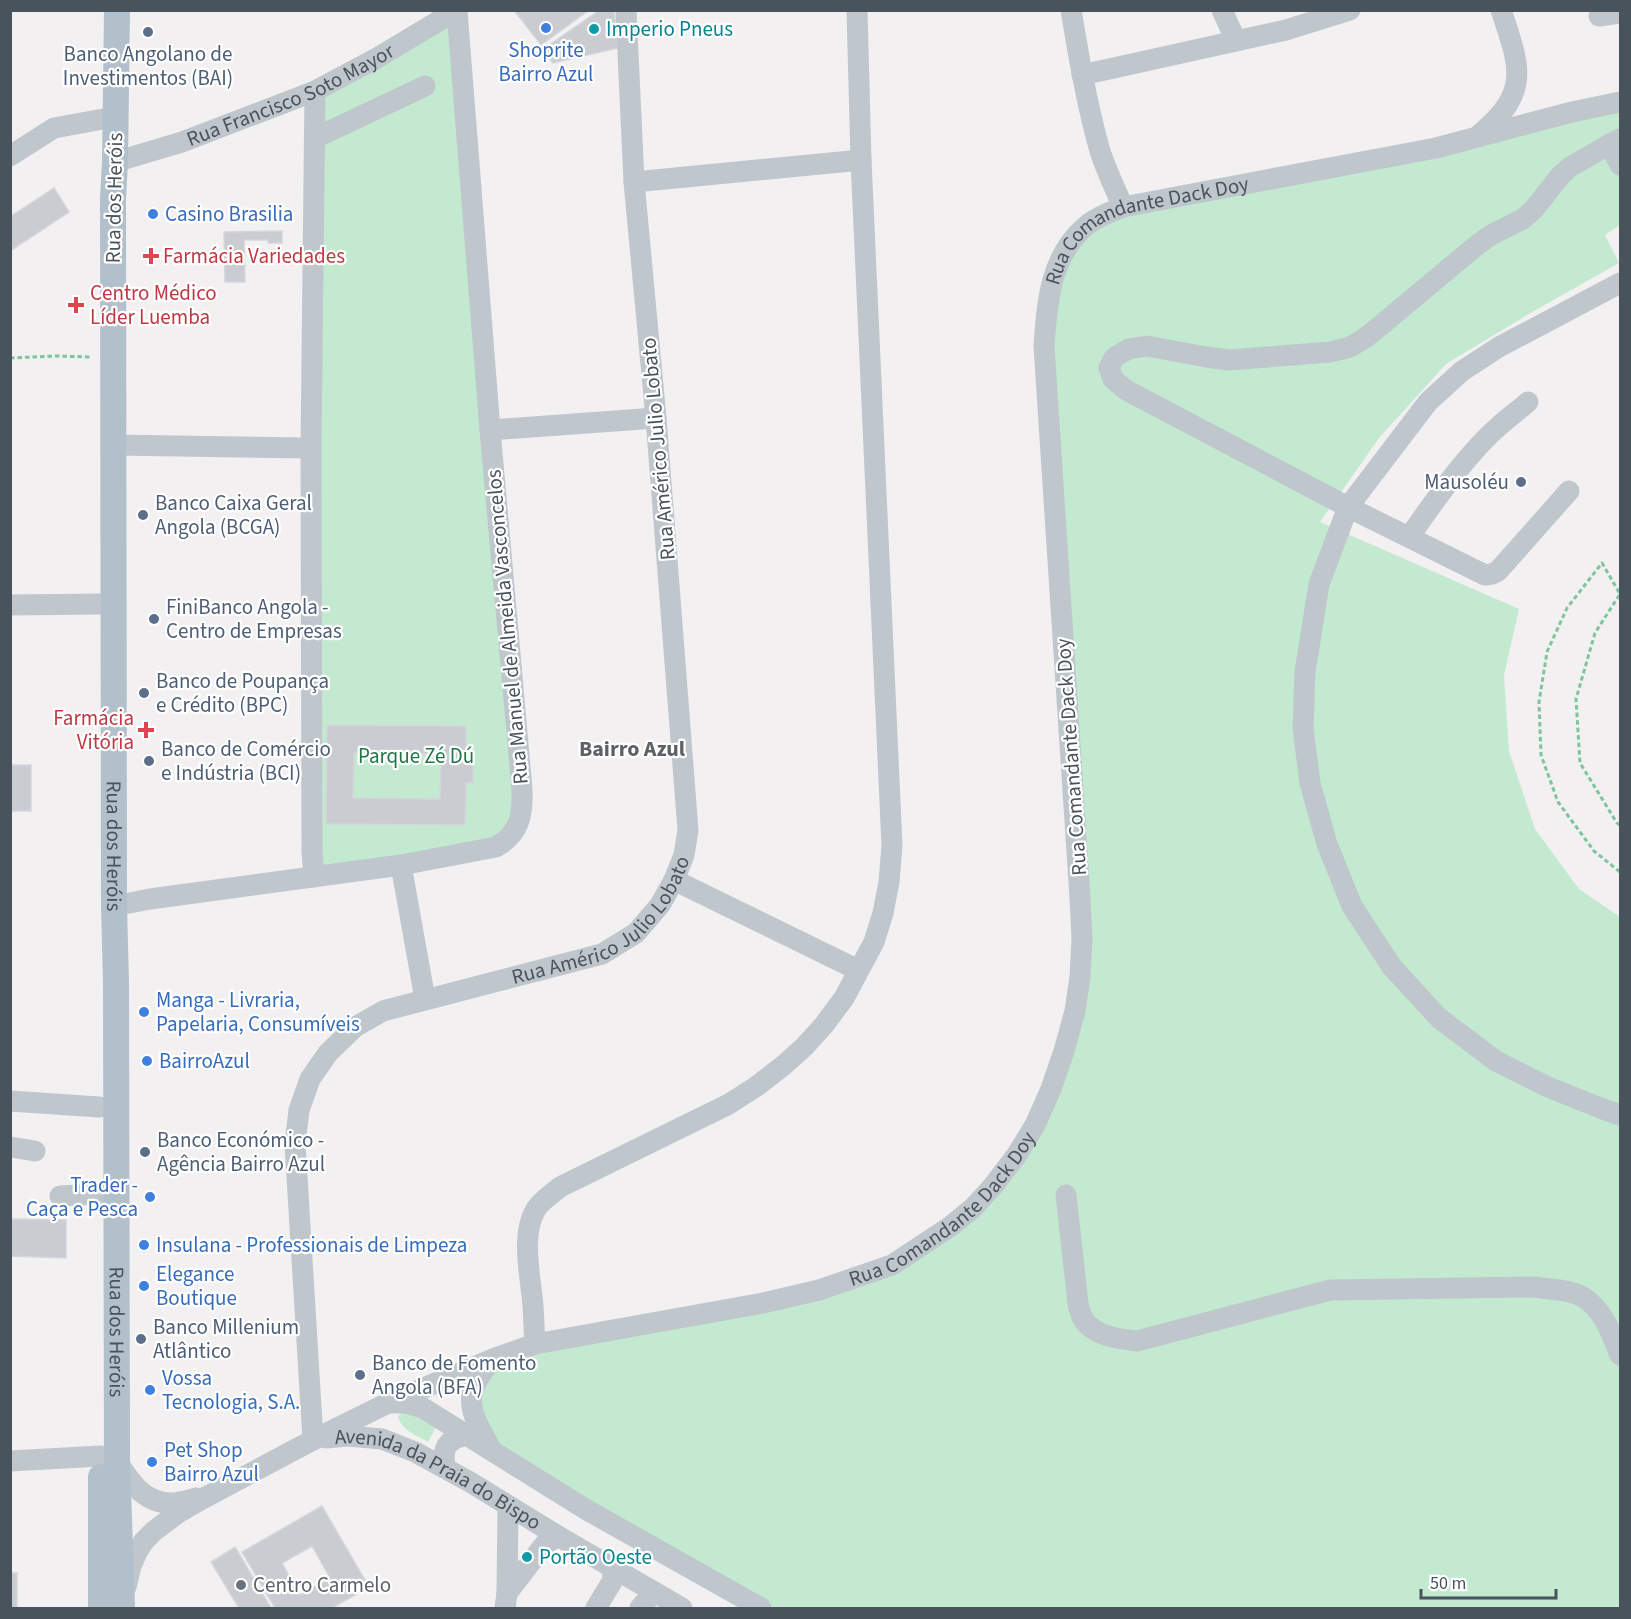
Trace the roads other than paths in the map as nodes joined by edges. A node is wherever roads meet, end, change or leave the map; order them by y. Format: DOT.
graph roads {
  1 [pos="104,10"];
  2 [pos="117,10"];
  3 [pos="626,10"];
  4 [pos="857,10"];
  5 [pos="1071,10"];
  6 [pos="1222,10"];
  7 [pos="1350,10"];
  8 [pos="1501,10"];
  9 [pos="457,11"];
  10 [pos="1620,13"];
  11 [pos="1599,16"];
  12 [pos="1236,41"];
  13 [pos="1082,75"];
  14 [pos="425,86"];
  15 [pos="315,91"];
  16 [pos="1620,102"];
  17 [pos="103,119"];
  18 [pos="1476,137"];
  19 [pos="315,138"];
  20 [pos="1615,142"];
  21 [pos="10,156"];
  22 [pos="861,160"];
  23 [pos="115,162"];
  24 [pos="1620,165"];
  25 [pos="634,182"];
  26 [pos="1123,207"];
  27 [pos="1620,283"];
  28 [pos="1528,402"];
  29 [pos="656,418"];
  30 [pos="490,430"];
  31 [pos="114,445"];
  32 [pos="311,448"];
  33 [pos="1569,491"];
  34 [pos="1348,507"];
  35 [pos="1409,537"];
  36 [pos="101,604"];
  37 [pos="10,605"];
  38 [pos="401,864"];
  39 [pos="314,877"];
  40 [pos="674,880"];
  41 [pos="114,906"];
  42 [pos="858,970"];
  43 [pos="425,999"];
  44 [pos="10,1101"];
  45 [pos="99,1107"];
  46 [pos="1620,1115"];
  47 [pos="10,1147"];
  48 [pos="35,1151"];
  49 [pos="100,1194"];
  50 [pos="60,1196"];
  51 [pos="1066,1196"];
  52 [pos="535,1344"];
  53 [pos="1620,1355"];
  54 [pos="493,1359"];
  55 [pos="388,1403"];
  56 [pos="466,1435"];
  57 [pos="313,1440"];
  58 [pos="492,1452"];
  59 [pos="109,1458"];
  60 [pos="10,1461"];
  61 [pos="445,1467"];
  62 [pos="206,1497"];
  63 [pos="508,1506"];
  64 [pos="558,1536"];
  65 [pos="612,1567"];
  66 [pos="654,1592"];
  67 [pos="506,1601"];
  68 [pos="101,1608"];
  69 [pos="122,1608"];
  70 [pos="596,1608"];
  71 [pos="640,1608"];
  72 [pos="682,1608"];
  73 [pos="761,1608"];
  1 -- 17 [label="main road, Rua dos Heróis"];
  2 -- 23 [label="main road, Rua dos Heróis"];
  3 -- 25 [label="street, Rua Américo Julio Lobato"];
  4 -- 22 [label="street"];
  5 -- 13 [label="street"];
  6 -- 12 [label="street"];
  7 -- 12 [label="street"];
  8 -- 18 [label="street"];
  9 -- 15 [label="street, Rua Francisco Soto Mayor"];
  9 -- 30 [label="street, Rua Manuel de Almeida Vasconcelos"];
  10 -- 11 [label="street"];
  12 -- 13 [label="street"];
  13 -- 26 [label="street"];
  14 -- 19 [label="street"];
  15 -- 19 [label="street"];
  15 -- 23 [label="street, Rua Francisco Soto Mayor"];
  16 -- 18 [label="street, Rua Comandante Dack Doy"];
  17 -- 21 [label="street"];
  17 -- 36 [label="main road, Rua dos Heróis"];
  18 -- 26 [label="street, Rua Comandante Dack Doy"];
  19 -- 32 [label="street"];
  20 -- 24 [label="street"];
  20 -- 34 [label="street"];
  22 -- 25 [label="street"];
  22 -- 42 [label="street"];
  23 -- 31 [label="main road, Rua dos Heróis"];
  25 -- 29 [label="street, Rua Américo Julio Lobato"];
  26 -- 52 [label="street, Rua Comandante Dack Doy"];
  27 -- 34 [label="street"];
  28 -- 35 [label="street"];
  29 -- 30 [label="street"];
  29 -- 40 [label="street, Rua Américo Julio Lobato"];
  30 -- 38 [label="street, Rua Manuel de Almeida Vasconcelos"];
  31 -- 32 [label="street"];
  31 -- 41 [label="main road, Rua dos Heróis"];
  32 -- 39 [label="street"];
  33 -- 35 [label="street"];
  34 -- 35 [label="street"];
  34 -- 46 [label="street"];
  36 -- 37 [label="street"];
  36 -- 45 [label="main road, Rua dos Heróis"];
  38 -- 39 [label="street, Rua Manuel de Almeida Vasconcelos"];
  38 -- 43 [label="street"];
  39 -- 41 [label="street, Rua Manuel de Almeida Vasconcelos"];
  40 -- 42 [label="street"];
  40 -- 43 [label="street, Rua Américo Julio Lobato"];
  41 -- 59 [label="main road, Rua dos Heróis"];
  42 -- 52 [label="street"];
  43 -- 57 [label="street, Rua Américo Julio Lobato"];
  44 -- 45 [label="street"];
  45 -- 49 [label="main road, Rua dos Heróis"];
  47 -- 48 [label="street"];
  49 -- 50 [label="street"];
  49 -- 59 [label="main road, Rua dos Heróis"];
  51 -- 53 [label="street"];
  52 -- 54 [label="street, Rua Comandante Dack Doy"];
  54 -- 55 [label="street, Rua Comandante Dack Doy"];
  54 -- 58 [label="street"];
  55 -- 56 [label="street, Avenida da Praia do Bispo"];
  55 -- 57 [label="street, Rua Comandante Dack Doy"];
  56 -- 58 [label="street, Avenida da Praia do Bispo"];
  56 -- 61 [label="street"];
  57 -- 61 [label="street, Avenida da Praia do Bispo"];
  57 -- 62 [label="street, Rua Comandante Dack Doy"];
  58 -- 73 [label="street, Avenida da Praia do Bispo"];
  59 -- 60 [label="street"];
  59 -- 62 [label="street, Rua Comandante Dack Doy"];
  59 -- 68 [label="main road, Rua dos Heróis"];
  59 -- 69 [label="main road, Rua dos Heróis"];
  61 -- 63 [label="street, Avenida da Praia do Bispo"];
  62 -- 69 [label="street, Rua Comandante Dack Doy"];
  63 -- 64 [label="street, Avenida da Praia do Bispo"];
  63 -- 67 [label="street"];
  64 -- 65 [label="street, Avenida da Praia do Bispo"];
  64 -- 67 [label="street"];
  65 -- 66 [label="street, Avenida da Praia do Bispo"];
  65 -- 70 [label="street"];
  66 -- 71 [label="street"];
  66 -- 72 [label="street, Avenida da Praia do Bispo"];
}
